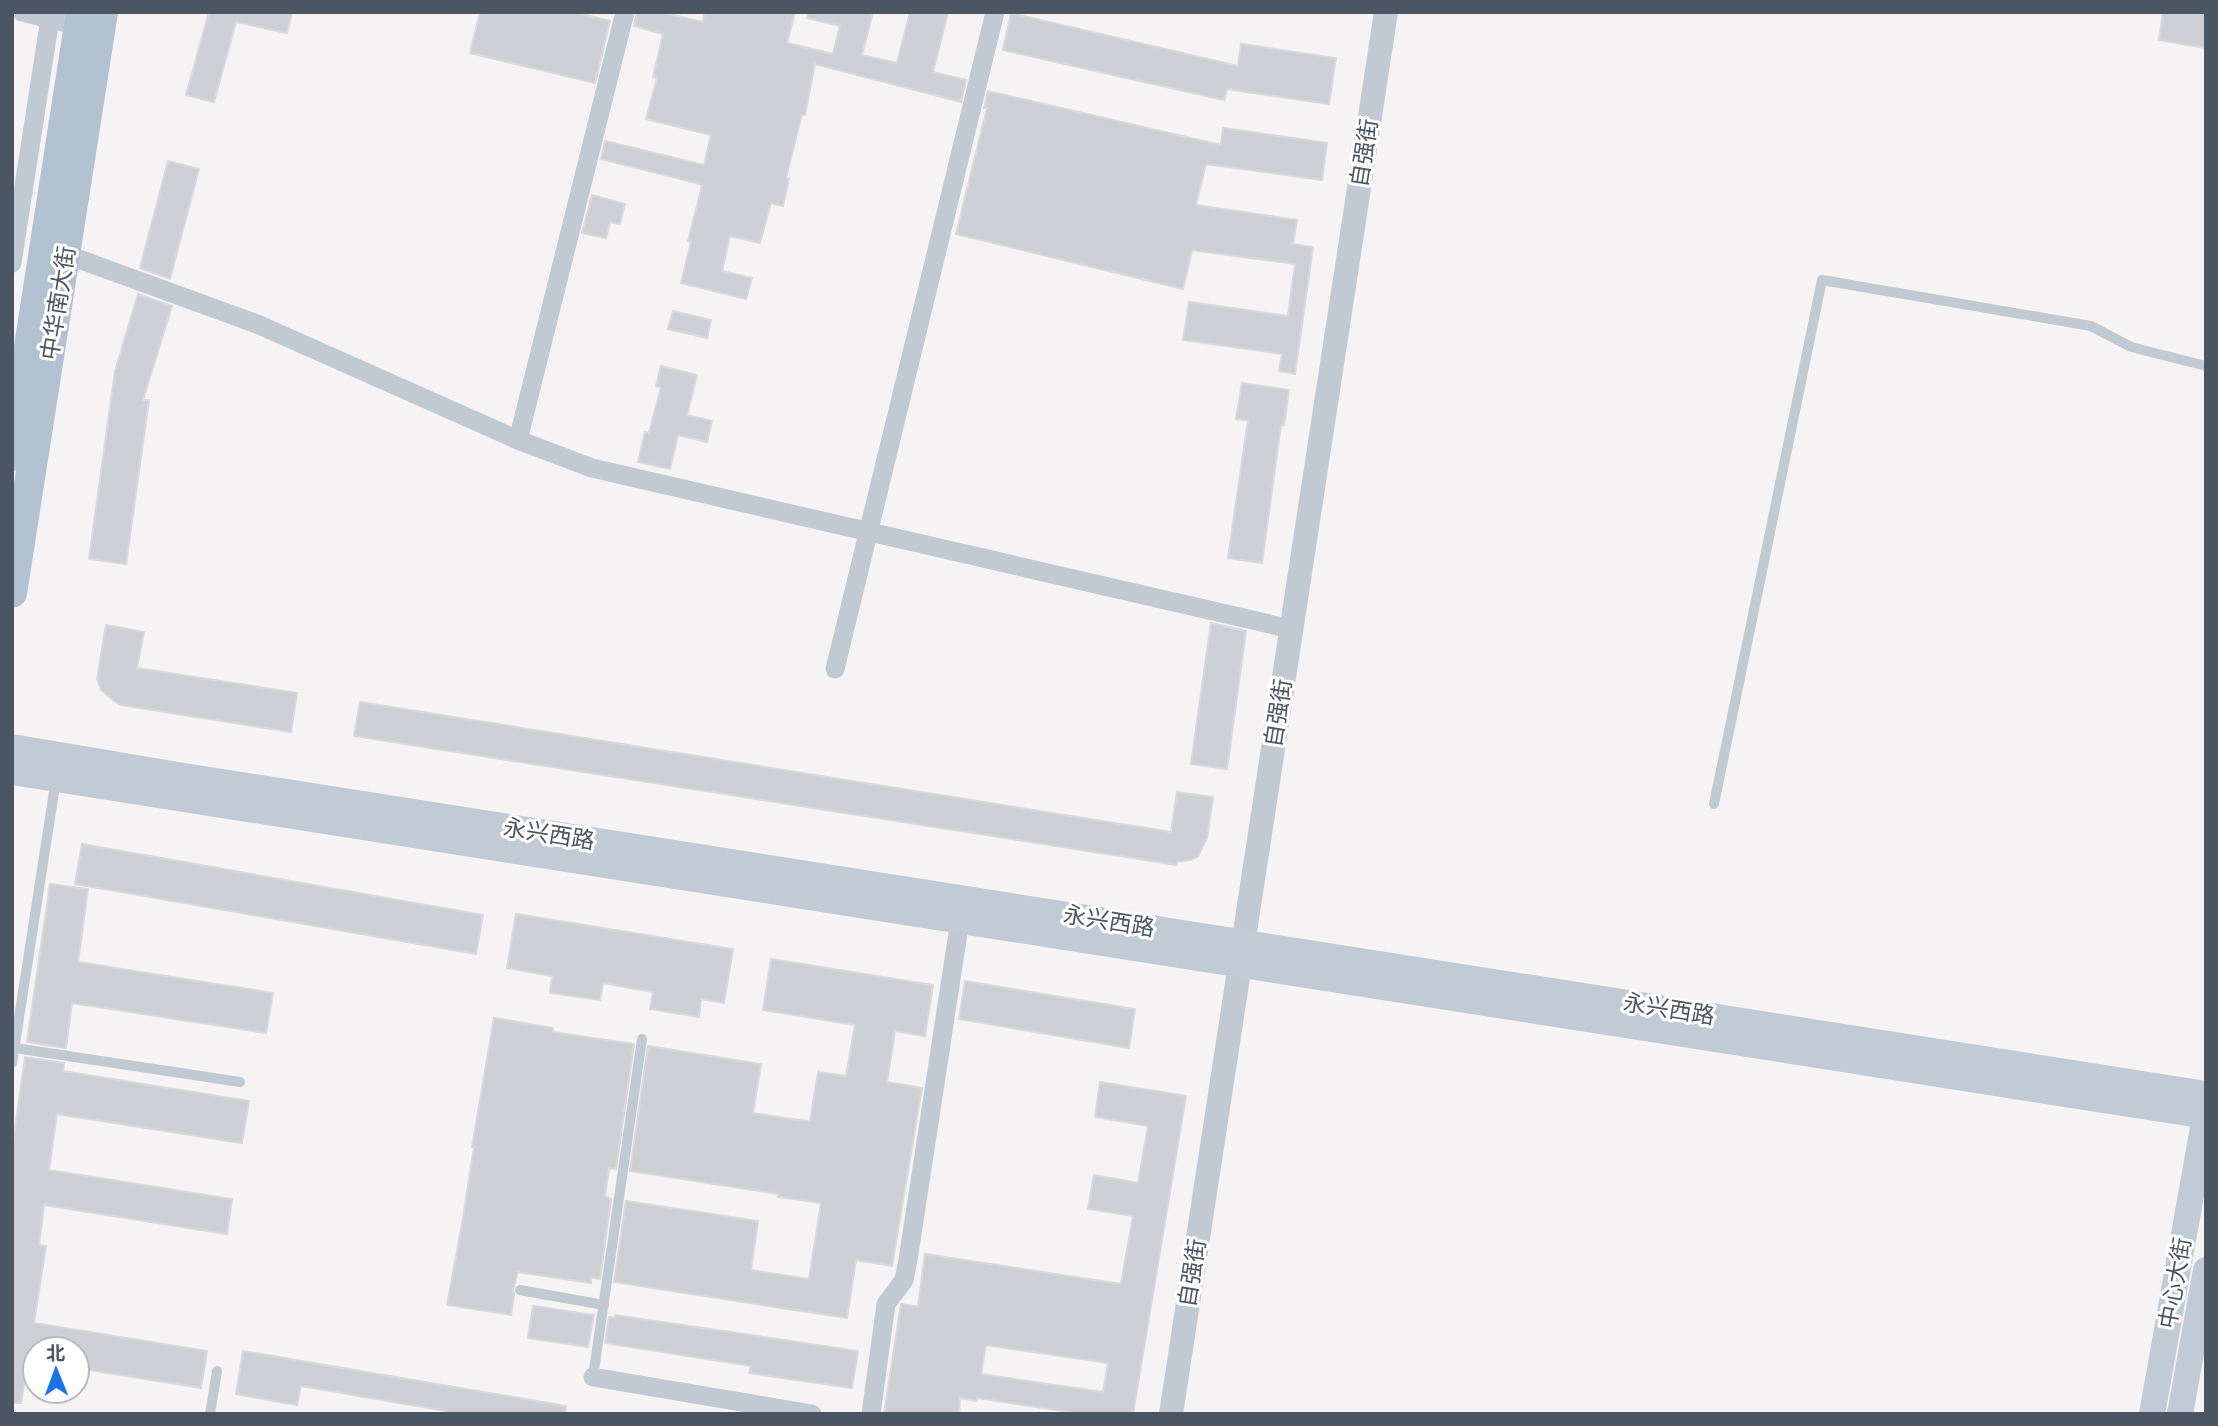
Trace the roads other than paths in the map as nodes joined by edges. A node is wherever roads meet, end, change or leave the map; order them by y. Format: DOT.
graph roads {
  1 [pos="23,12"];
  2 [pos="625,12"];
  3 [pos="995,12"];
  4 [pos="1386,12"];
  5 [pos="51,16"];
  6 [pos="88,17"];
  7 [pos="65,254"];
  8 [pos="12,263"];
  9 [pos="2206,366"];
  10 [pos="518,440"];
  11 [pos="12,456"];
  12 [pos="869,530"];
  13 [pos="12,593"];
  14 [pos="1291,629"];
  15 [pos="835,670"];
  16 [pos="12,747"];
  17 [pos="12,772"];
  18 [pos="56,779"];
  19 [pos="1714,804"];
  20 [pos="960,920"];
  21 [pos="1242,953"];
  22 [pos="642,1039"];
  23 [pos="15,1048"];
  24 [pos="12,1063"];
  25 [pos="240,1082"];
  26 [pos="2206,1094"];
  27 [pos="2205,1114"];
  28 [pos="2206,1270"];
  29 [pos="520,1290"];
  30 [pos="604,1305"];
  31 [pos="217,1371"];
  32 [pos="593,1377"];
  33 [pos="210,1414"];
  34 [pos="812,1414"];
  35 [pos="871,1414"];
  36 [pos="1171,1414"];
  37 [pos="2152,1414"];
  38 [pos="2180,1414"];
  1 -- 5 [label="street"];
  2 -- 10 [label="street"];
  3 -- 12 [label="street"];
  4 -- 14 [label="street, 自强街"];
  5 -- 6 [label="street"];
  5 -- 8 [label="street"];
  6 -- 7 [label="main road, 中华南大街"];
  6 -- 11 [label="main road, 中华南大街"];
  7 -- 10 [label="street"];
  7 -- 13 [label="main road, 中华南大街"];
  9 -- 19 [label="lane"];
  10 -- 12 [label="street"];
  12 -- 14 [label="street"];
  12 -- 15 [label="street"];
  14 -- 21 [label="street, 自强街"];
  16 -- 21 [label="main road, 永兴西路"];
  17 -- 18 [label="main road, 永兴西路"];
  18 -- 20 [label="main road, 永兴西路"];
  18 -- 23 [label="lane"];
  20 -- 21 [label="main road, 永兴西路"];
  20 -- 35 [label="street"];
  21 -- 26 [label="main road, 永兴西路"];
  21 -- 27 [label="main road, 永兴西路"];
  21 -- 36 [label="street, 自强街"];
  22 -- 30 [label="lane"];
  23 -- 24 [label="lane"];
  23 -- 25 [label="lane"];
  27 -- 37 [label="main road, 中心大街"];
  28 -- 38 [label="main road, 中心大街"];
  29 -- 30 [label="lane"];
  30 -- 32 [label="lane"];
  31 -- 33 [label="lane"];
  32 -- 34 [label="street"];
}
